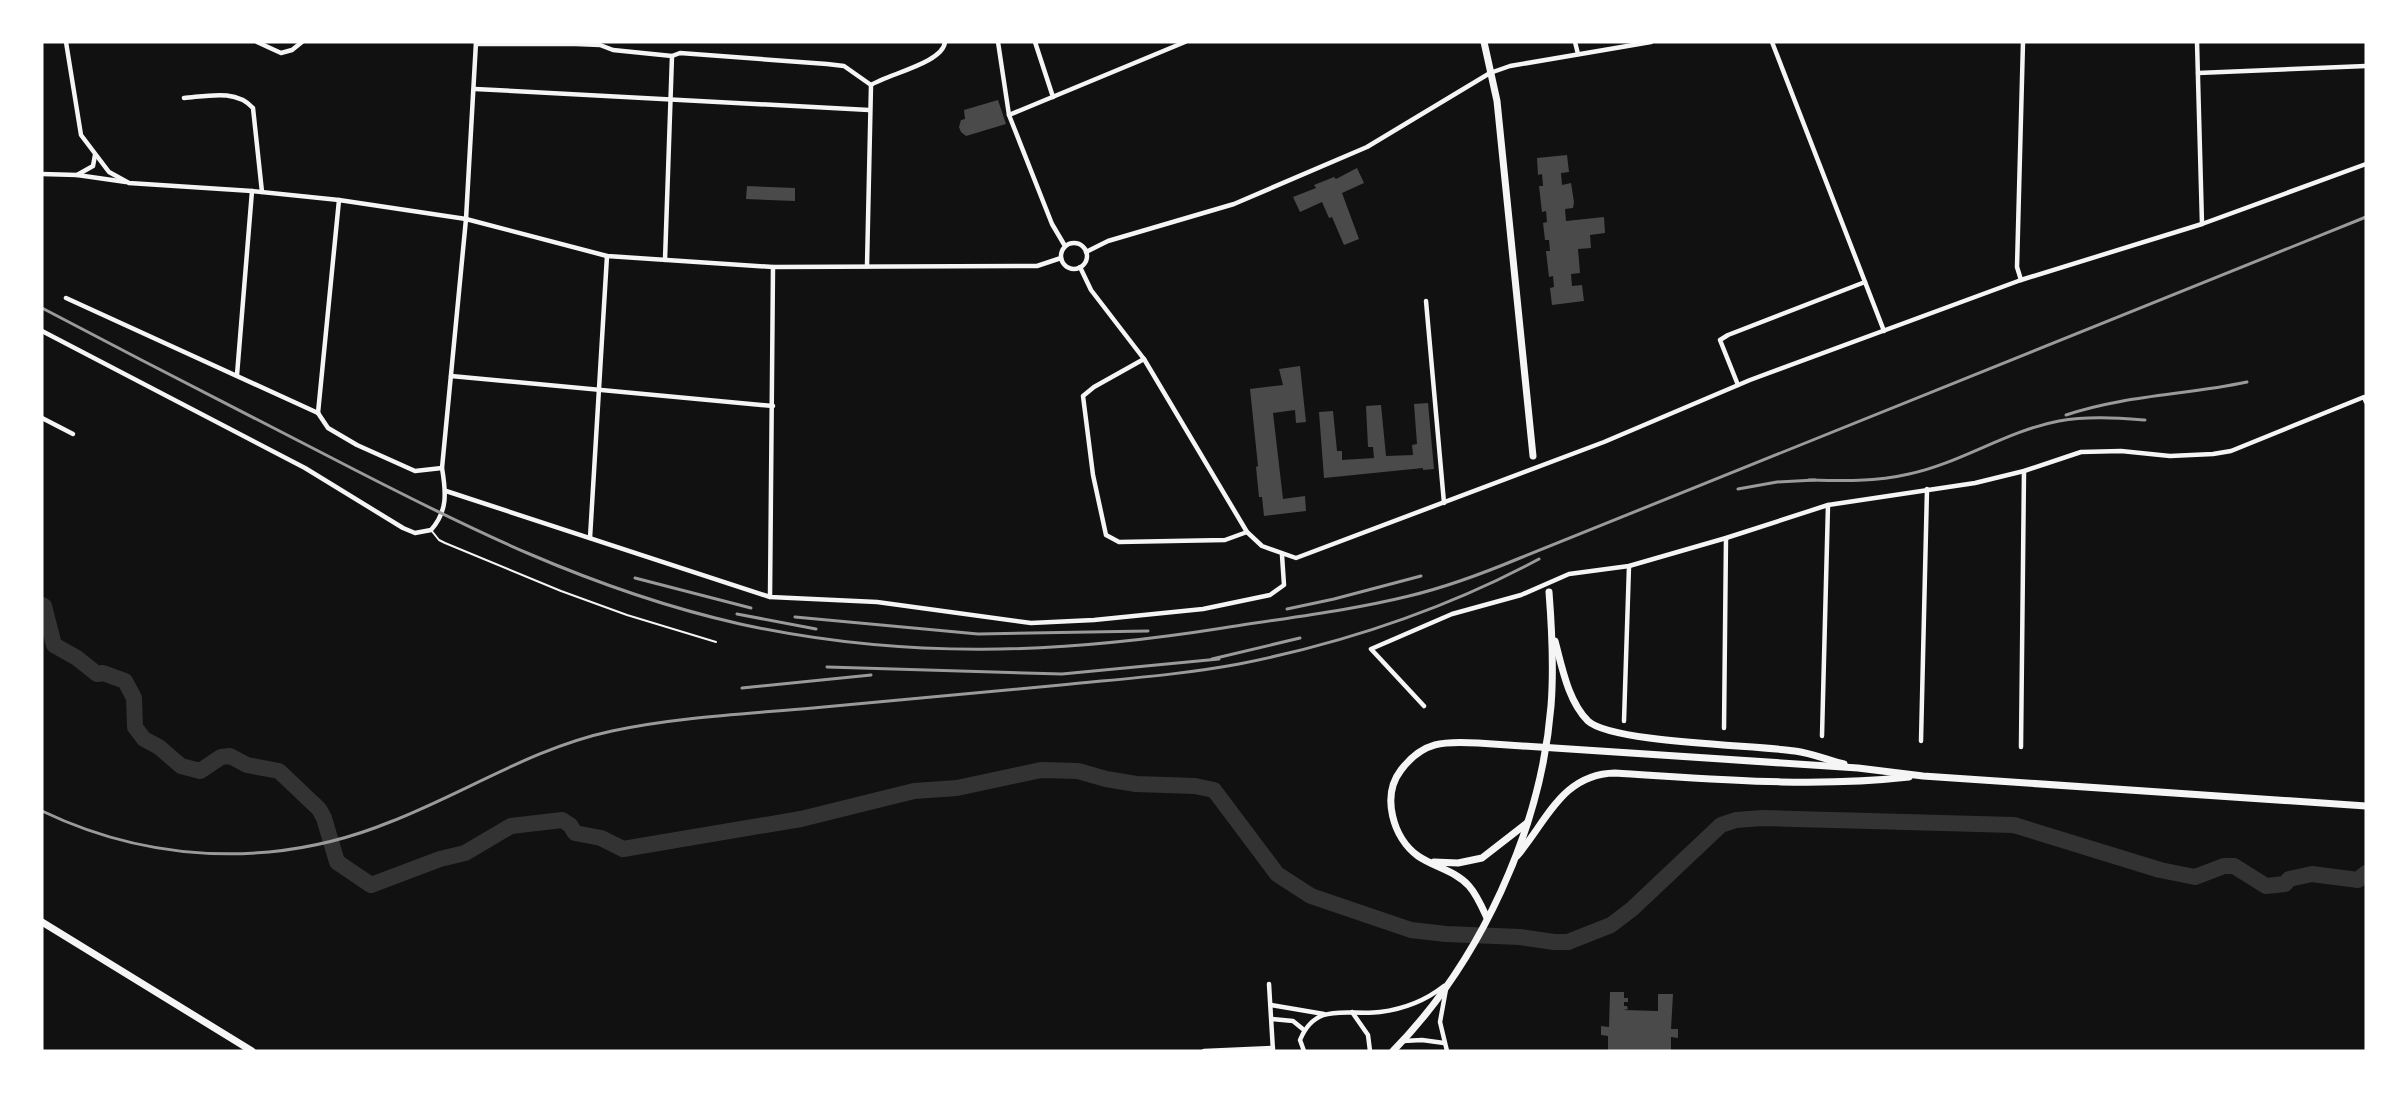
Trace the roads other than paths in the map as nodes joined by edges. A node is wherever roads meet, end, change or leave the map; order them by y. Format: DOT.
graph roads {
  1 [pos="66,42"];
  2 [pos="257,42"];
  3 [pos="302,42"];
  4 [pos="945,42"];
  5 [pos="998,42"];
  6 [pos="1035,42"];
  7 [pos="1185,42"];
  8 [pos="1484,42"];
  9 [pos="1575,42"];
  10 [pos="1651,42"];
  11 [pos="1773,42"];
  12 [pos="2023,42"];
  13 [pos="2197,42"];
  14 [pos="476,43"];
  15 [pos="1578,54"];
  16 [pos="672,56"];
  17 [pos="2366,66"];
  18 [pos="1490,73"];
  19 [pos="2198,73"];
  20 [pos="871,85"];
  21 [pos="475,89"];
  22 [pos="1053,97"];
  23 [pos="184,98"];
  24 [pos="671,100"];
  25 [pos="869,111"];
  26 [pos="1009,115"];
  27 [pos="95,155"];
  28 [pos="2366,164"];
  29 [pos="42,174"];
  30 [pos="77,175"];
  31 [pos="129,183"];
  32 [pos="252,191"];
  33 [pos="262,192"];
  34 [pos="339,200"];
  35 [pos="466,219"];
  36 [pos="2202,224"];
  37 [pos="1065,246"];
  38 [pos="1086,252"];
  39 [pos="607,256"];
  40 [pos="1061,258"];
  41 [pos="665,260"];
  42 [pos="867,266"];
  43 [pos="773,267"];
  44 [pos="1080,267"];
  45 [pos="2021,280"];
  46 [pos="1864,282"];
  47 [pos="66,298"];
  48 [pos="1426,301"];
  49 [pos="42,331"];
  50 [pos="1884,331"];
  51 [pos="1144,359"];
  52 [pos="237,375"];
  53 [pos="451,376"];
  54 [pos="1738,385"];
  55 [pos="598,390"];
  56 [pos="2366,402"];
  57 [pos="773,406"];
  58 [pos="318,412"];
  59 [pos="42,418"];
  60 [pos="73,434"];
  61 [pos="1533,456"];
  62 [pos="442,468"];
  63 [pos="2024,471"];
  64 [pos="1927,489"];
  65 [pos="446,491"];
  66 [pos="1444,503"];
  67 [pos="1828,505"];
  68 [pos="431,530"];
  69 [pos="1247,532"];
  70 [pos="590,538"];
  71 [pos="1726,538"];
  72 [pos="1282,555"];
  73 [pos="1629,566"];
  74 [pos="1549,592"];
  75 [pos="770,597"];
  76 [pos="1552,633"];
  77 [pos="716,642"];
  78 [pos="1424,706"];
  79 [pos="1624,721"];
  80 [pos="1724,728"];
  81 [pos="1822,736"];
  82 [pos="1921,741"];
  83 [pos="2021,747"];
  84 [pos="1858,768"];
  85 [pos="1923,776"];
  86 [pos="2366,806"];
  87 [pos="1527,823"];
  88 [pos="1514,861"];
  89 [pos="1432,862"];
  90 [pos="1486,920"];
  91 [pos="42,922"];
  92 [pos="1453,978"];
  93 [pos="1269,984"];
  94 [pos="1446,989"];
  95 [pos="1271,1005"];
  96 [pos="1352,1012"];
  97 [pos="1326,1014"];
  98 [pos="1272,1019"];
  99 [pos="1304,1030"];
  100 [pos="1402,1041"];
  101 [pos="1444,1043"];
  102 [pos="1273,1049"];
  103 [pos="252,1051"];
  104 [pos="1204,1051"];
  105 [pos="1304,1051"];
  106 [pos="1370,1051"];
  107 [pos="1393,1051"];
  108 [pos="1447,1051"];
  1 -- 27 [label="street"];
  2 -- 3 [label="street"];
  4 -- 20 [label="street"];
  5 -- 26 [label="street"];
  6 -- 22 [label="street"];
  7 -- 22 [label="street"];
  8 -- 18 [label="main road"];
  9 -- 15 [label="street"];
  10 -- 15 [label="street"];
  11 -- 46 [label="street"];
  12 -- 45 [label="street"];
  13 -- 19 [label="street"];
  14 -- 16 [label="street"];
  14 -- 21 [label="street"];
  15 -- 18 [label="street"];
  16 -- 20 [label="street"];
  16 -- 24 [label="street"];
  17 -- 19 [label="street"];
  18 -- 38 [label="street"];
  18 -- 61 [label="main road"];
  19 -- 36 [label="street"];
  20 -- 25 [label="street"];
  21 -- 24 [label="street"];
  21 -- 35 [label="street"];
  22 -- 26 [label="street"];
  23 -- 33 [label="street"];
  24 -- 25 [label="street"];
  24 -- 41 [label="street"];
  25 -- 42 [label="street"];
  26 -- 37 [label="street"];
  27 -- 30 [label="street"];
  27 -- 31 [label="street"];
  28 -- 36 [label="street"];
  29 -- 30 [label="street"];
  30 -- 31 [label="street"];
  31 -- 32 [label="street"];
  32 -- 33 [label="street"];
  32 -- 52 [label="street"];
  33 -- 34 [label="street"];
  34 -- 35 [label="street"];
  34 -- 58 [label="street"];
  35 -- 39 [label="street"];
  35 -- 53 [label="street"];
  36 -- 45 [label="street"];
  37 -- 38 [label="street"];
  37 -- 40 [label="street"];
  38 -- 44 [label="street"];
  39 -- 41 [label="street"];
  39 -- 55 [label="street"];
  40 -- 42 [label="street"];
  40 -- 44 [label="street"];
  41 -- 43 [label="street"];
  42 -- 43 [label="street"];
  43 -- 57 [label="street"];
  44 -- 51 [label="street"];
  45 -- 50 [label="street"];
  46 -- 50 [label="street"];
  46 -- 54 [label="street"];
  47 -- 52 [label="street"];
  48 -- 66 [label="street"];
  49 -- 68 [label="street"];
  50 -- 54 [label="street"];
  51 -- 69 [label="street"];
  51 -- 69 [label="street"];
  52 -- 58 [label="street"];
  53 -- 55 [label="street"];
  53 -- 62 [label="street"];
  54 -- 66 [label="street"];
  55 -- 57 [label="street"];
  55 -- 70 [label="street"];
  56 -- 63 [label="street"];
  57 -- 75 [label="street"];
  58 -- 62 [label="street"];
  59 -- 60 [label="street"];
  62 -- 65 [label="street"];
  63 -- 64 [label="street"];
  63 -- 83 [label="street"];
  64 -- 67 [label="street"];
  64 -- 82 [label="street"];
  65 -- 68 [label="street"];
  65 -- 70 [label="street"];
  66 -- 72 [label="street"];
  67 -- 71 [label="street"];
  67 -- 81 [label="street"];
  68 -- 77 [label="lane"];
  69 -- 72 [label="street"];
  70 -- 75 [label="street"];
  71 -- 73 [label="street"];
  71 -- 80 [label="street"];
  72 -- 75 [label="street"];
  73 -- 78 [label="street"];
  73 -- 79 [label="street"];
  74 -- 76 [label="main road"];
  76 -- 84 [label="main road"];
  76 -- 87 [label="main road"];
  84 -- 85 [label="main road"];
  84 -- 89 [label="main road"];
  85 -- 86 [label="main road"];
  85 -- 88 [label="main road"];
  87 -- 88 [label="main road"];
  87 -- 89 [label="main road"];
  88 -- 90 [label="main road"];
  89 -- 90 [label="main road"];
  90 -- 92 [label="main road"];
  91 -- 103 [label="main road"];
  92 -- 94 [label="main road"];
  92 -- 96 [label="street"];
  93 -- 95 [label="street"];
  94 -- 100 [label="main road"];
  94 -- 101 [label="street"];
  95 -- 97 [label="street"];
  95 -- 98 [label="street"];
  96 -- 97 [label="street"];
  96 -- 106 [label="street"];
  97 -- 99 [label="street"];
  98 -- 99 [label="street"];
  98 -- 102 [label="street"];
  99 -- 105 [label="street"];
  100 -- 101 [label="street"];
  100 -- 107 [label="main road"];
  101 -- 108 [label="street"];
  102 -- 104 [label="street"];
}
